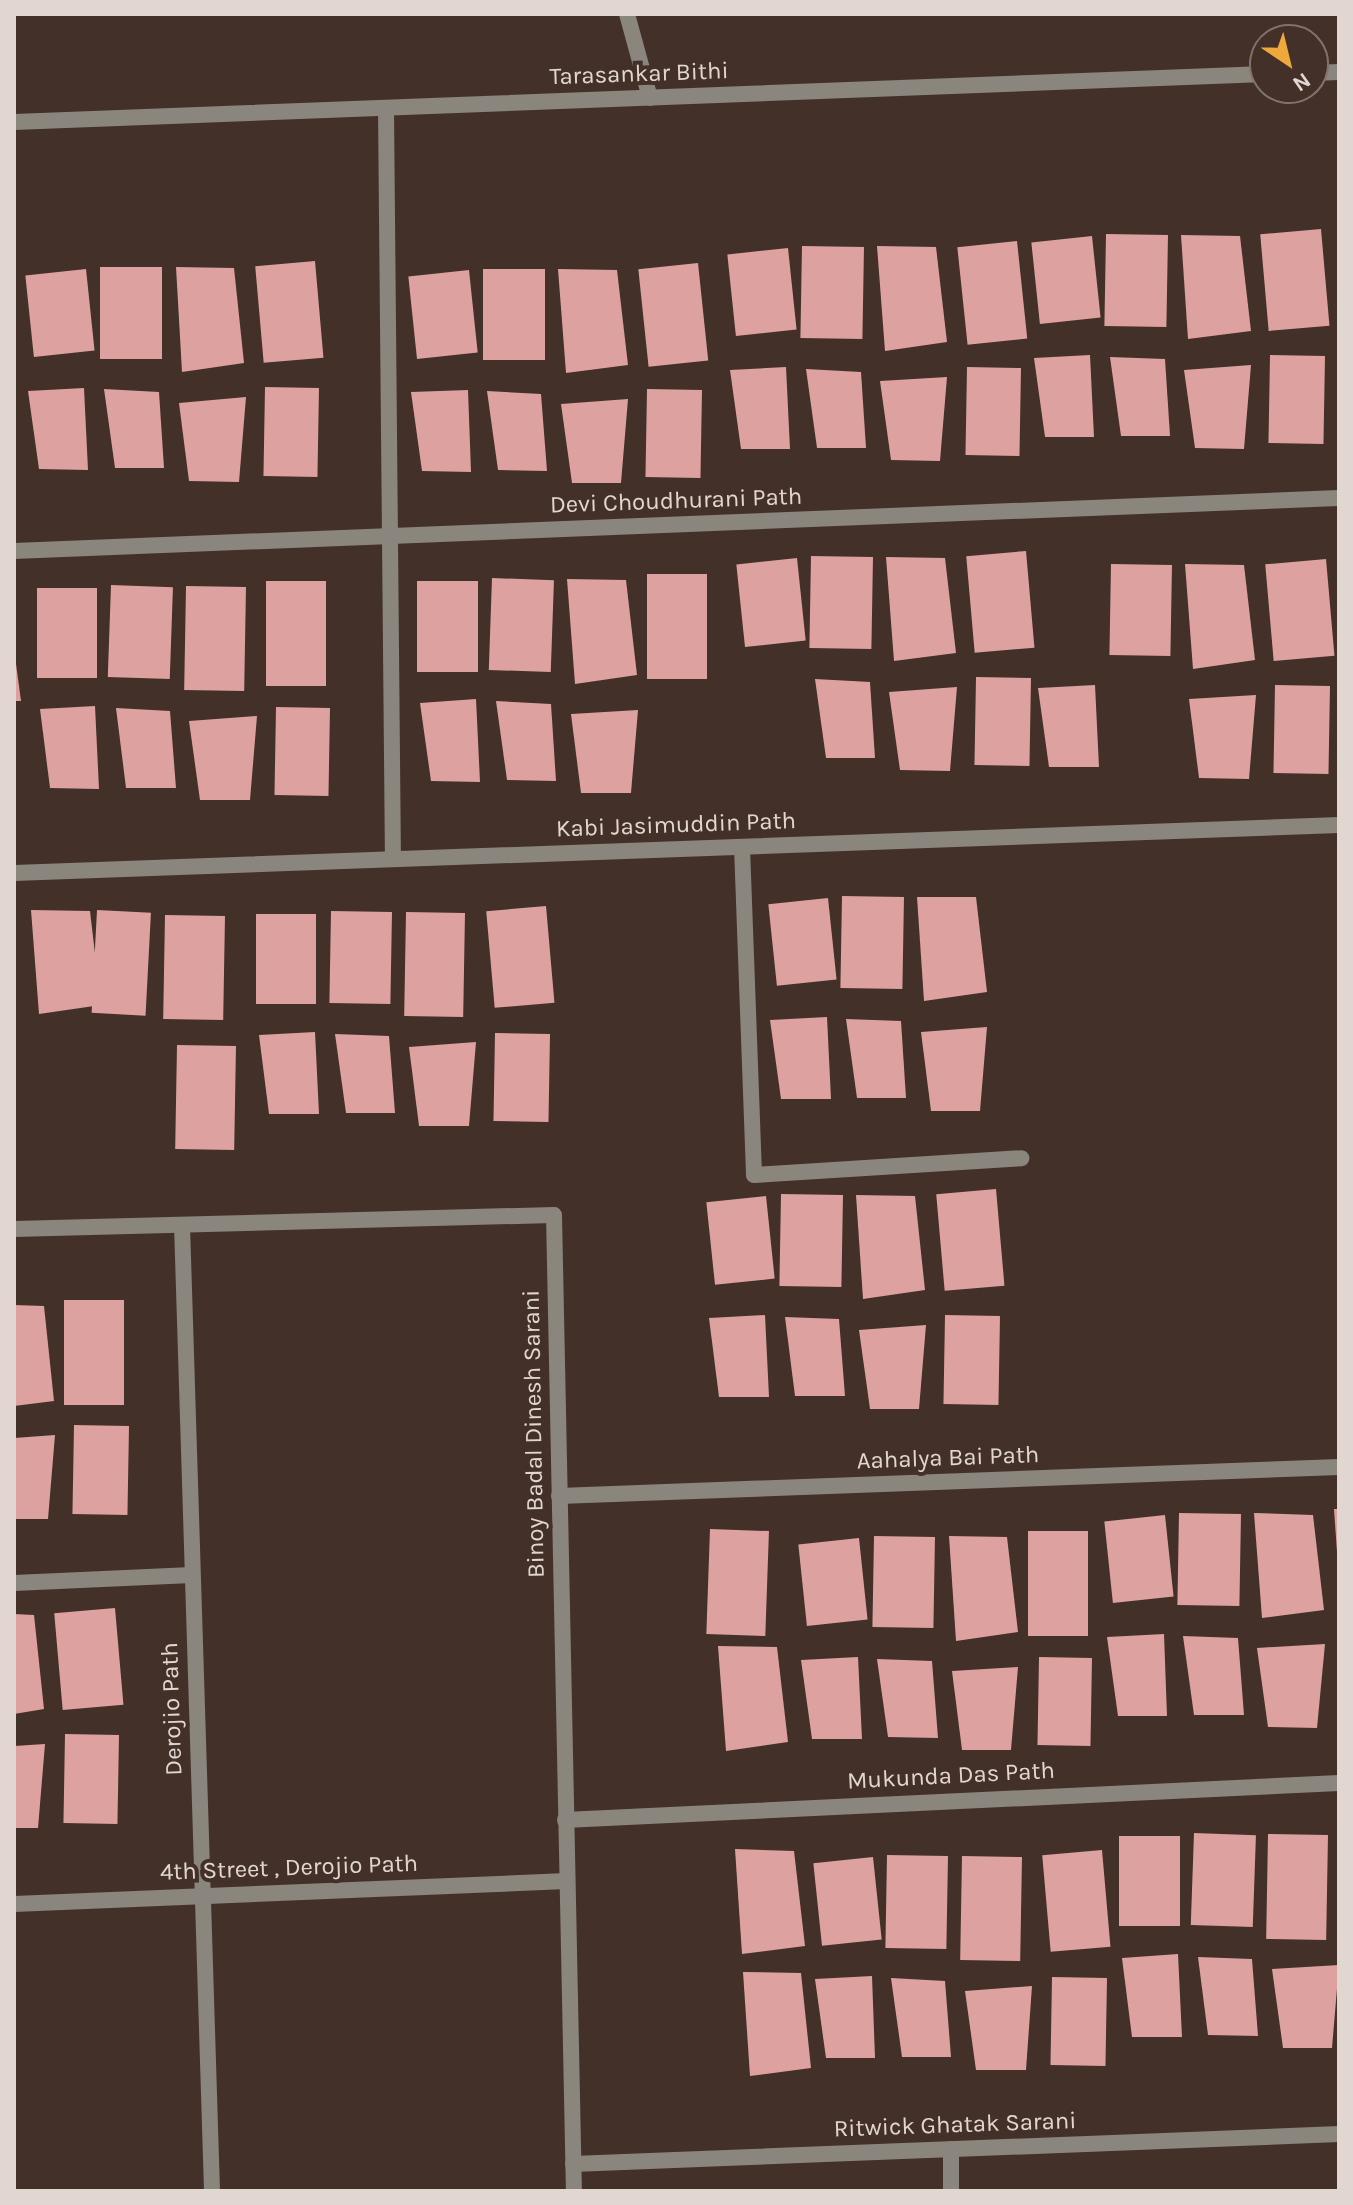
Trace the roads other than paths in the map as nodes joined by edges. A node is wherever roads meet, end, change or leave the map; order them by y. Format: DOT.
graph roads {
  1 [pos="627,14"];
  2 [pos="1249,75"];
  3 [pos="650,98"];
  4 [pos="386,108"];
  5 [pos="14,122"];
  6 [pos="1339,498"];
  7 [pos="390,536"];
  8 [pos="14,551"];
  9 [pos="1339,825"];
  10 [pos="742,847"];
  11 [pos="393,859"];
  12 [pos="14,873"];
  13 [pos="1021,1158"];
  14 [pos="14,1224"];
  15 [pos="182,1225"];
  16 [pos="1339,1467"];
  17 [pos="559,1496"];
  18 [pos="192,1575"];
  19 [pos="14,1583"];
  20 [pos="1339,1783"];
  21 [pos="565,1820"];
  22 [pos="567,1881"];
  23 [pos="203,1896"];
  24 [pos="14,1904"];
  25 [pos="1339,2134"];
  26 [pos="951,2149"];
  27 [pos="573,2164"];
  28 [pos="212,2191"];
  29 [pos="574,2191"];
  30 [pos="951,2191"];
  1 -- 3 [label="street"];
  2 -- 3 [label="street, Tarasankar Bithi"];
  3 -- 4 [label="street, Tarasankar Bithi"];
  4 -- 5 [label="street, Tarasankar Bithi"];
  4 -- 7 [label="street"];
  6 -- 7 [label="street, Devi Choudhurani Path"];
  7 -- 8 [label="street, Devi Choudhurani Path"];
  7 -- 11 [label="street"];
  9 -- 10 [label="street, Kabi Jasimuddin Path"];
  10 -- 11 [label="street, Kabi Jasimuddin Path"];
  10 -- 13 [label="street"];
  11 -- 12 [label="street, Kabi Jasimuddin Path"];
  14 -- 15 [label="street, Binoy Badal Dinesh Sarani"];
  15 -- 17 [label="street, Binoy Badal Dinesh Sarani"];
  15 -- 18 [label="street, Derojio Path"];
  16 -- 17 [label="street, Aahalya Bai Path"];
  17 -- 21 [label="street, Binoy Badal Dinesh Sarani"];
  18 -- 19 [label="street"];
  18 -- 23 [label="street, Derojio Path"];
  20 -- 21 [label="street, Mukunda Das Path"];
  21 -- 22 [label="street, Binoy Badal Dinesh Sarani"];
  22 -- 23 [label="street, 4th Street , Derojio Path"];
  22 -- 27 [label="street, Binoy Badal Dinesh Sarani"];
  23 -- 24 [label="street, 4th Street , Derojio Path"];
  23 -- 28 [label="street, Derojio Path"];
  25 -- 26 [label="street, Ritwick Ghatak Sarani"];
  26 -- 27 [label="street, Ritwick Ghatak Sarani"];
  26 -- 30 [label="street"];
  27 -- 29 [label="street, Binoy Badal Dinesh Sarani"];
}
